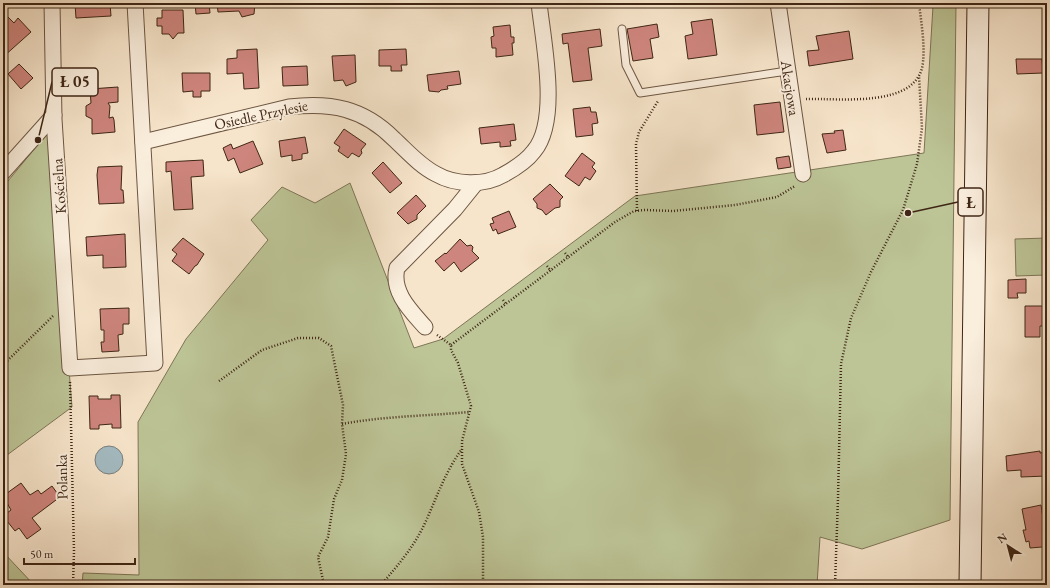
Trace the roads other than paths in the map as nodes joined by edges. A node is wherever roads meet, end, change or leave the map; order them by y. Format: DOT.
graph roads {
  1 [pos="52,3"];
  2 [pos="135,3"];
  3 [pos="539,3"];
  4 [pos="778,3"];
  5 [pos="978,3"];
  6 [pos="622,29"];
  7 [pos="787,71"];
  8 [pos="54,115"];
  9 [pos="143,142"];
  10 [pos="3,172"];
  11 [pos="803,174"];
  12 [pos="476,183"];
  13 [pos="425,327"];
  14 [pos="970,585"];
  1 -- 8 [label="street, Kościelna"];
  2 -- 9 [label="street"];
  3 -- 12 [label="street, Osiedle Przylesie"];
  4 -- 7 [label="street, Akacjowa"];
  5 -- 14 [label="main road"];
  6 -- 7 [label="lane"];
  7 -- 11 [label="street, Akacjowa"];
  8 -- 9 [label="street, Kościelna"];
  8 -- 10 [label="street"];
  9 -- 12 [label="street, Osiedle Przylesie"];
  12 -- 13 [label="street"];
}
